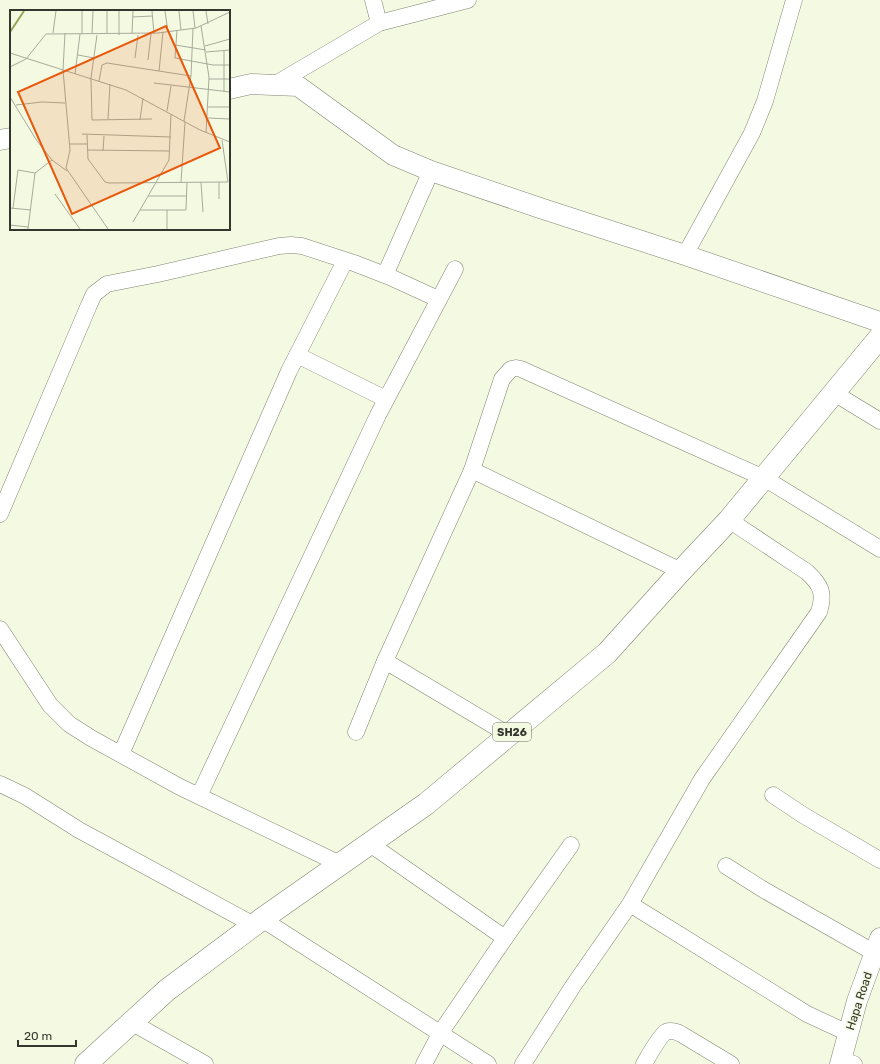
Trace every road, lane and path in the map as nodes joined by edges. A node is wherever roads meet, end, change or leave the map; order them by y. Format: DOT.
graph roads {
  1 [pos="373,0"];
  2 [pos="468,0"];
  3 [pos="794,0"];
  4 [pos="379,23"];
  5 [pos="274,85"];
  6 [pos="230,89"];
  7 [pos="10,138"];
  8 [pos="0,140"];
  9 [pos="431,171"];
  10 [pos="685,255"];
  11 [pos="345,261"];
  12 [pos="455,269"];
  13 [pos="385,275"];
  14 [pos="438,300"];
  15 [pos="880,322"];
  16 [pos="880,337"];
  17 [pos="297,355"];
  18 [pos="834,393"];
  19 [pos="386,399"];
  20 [pos="880,420"];
  21 [pos="472,470"];
  22 [pos="764,478"];
  23 [pos="0,514"];
  24 [pos="729,520"];
  25 [pos="880,549"];
  26 [pos="681,571"];
  27 [pos="0,629"];
  28 [pos="385,661"];
  29 [pos="356,732"];
  30 [pos="509,735"];
  31 [pos="121,754"];
  32 [pos="0,784"];
  33 [pos="773,795"];
  34 [pos="199,796"];
  35 [pos="370,844"];
  36 [pos="571,845"];
  37 [pos="880,860"];
  38 [pos="340,864"];
  39 [pos="726,866"];
  40 [pos="630,904"];
  41 [pos="258,922"];
  42 [pos="505,938"];
  43 [pos="876,959"];
  44 [pos="131,1022"];
  45 [pos="848,1033"];
  46 [pos="440,1034"];
  47 [pos="845,1063"];
  48 [pos="86,1064"];
  49 [pos="205,1064"];
  50 [pos="424,1064"];
  51 [pos="488,1064"];
  52 [pos="523,1064"];
  53 [pos="644,1064"];
  54 [pos="732,1064"];
  1 -- 4 [label="street"];
  2 -- 4 [label="street"];
  3 -- 10 [label="street"];
  4 -- 5 [label="street"];
  5 -- 6 [label="street"];
  5 -- 9 [label="street"];
  7 -- 8 [label="street"];
  9 -- 10 [label="street"];
  9 -- 13 [label="street"];
  10 -- 15 [label="street"];
  11 -- 13 [label="street"];
  11 -- 17 [label="street"];
  11 -- 23 [label="street"];
  12 -- 14 [label="street"];
  13 -- 14 [label="street"];
  14 -- 19 [label="street"];
  16 -- 18 [label="main road, SH26"];
  17 -- 19 [label="street"];
  17 -- 31 [label="street"];
  18 -- 20 [label="street"];
  18 -- 22 [label="main road, SH26"];
  19 -- 34 [label="street"];
  21 -- 22 [label="street"];
  21 -- 26 [label="street"];
  21 -- 28 [label="street"];
  22 -- 24 [label="main road, SH26"];
  22 -- 25 [label="street"];
  24 -- 26 [label="main road, SH26"];
  24 -- 40 [label="street"];
  26 -- 30 [label="main road, SH26"];
  27 -- 31 [label="street"];
  28 -- 29 [label="street"];
  28 -- 30 [label="street"];
  30 -- 35 [label="main road, SH26"];
  31 -- 34 [label="street"];
  32 -- 41 [label="street"];
  33 -- 37 [label="street"];
  34 -- 38 [label="street"];
  35 -- 38 [label="main road, SH26"];
  35 -- 42 [label="street"];
  36 -- 42 [label="street"];
  38 -- 41 [label="main road, SH26"];
  39 -- 43 [label="street"];
  40 -- 45 [label="street"];
  40 -- 52 [label="street"];
  41 -- 44 [label="main road, SH26"];
  41 -- 46 [label="street"];
  42 -- 46 [label="street"];
  43 -- 45 [label="street, Hapa Road"];
  44 -- 48 [label="main road, SH26"];
  44 -- 49 [label="street"];
  45 -- 47 [label="street, Hapa Road"];
  46 -- 50 [label="street"];
  46 -- 51 [label="street"];
  53 -- 54 [label="street"];
}
